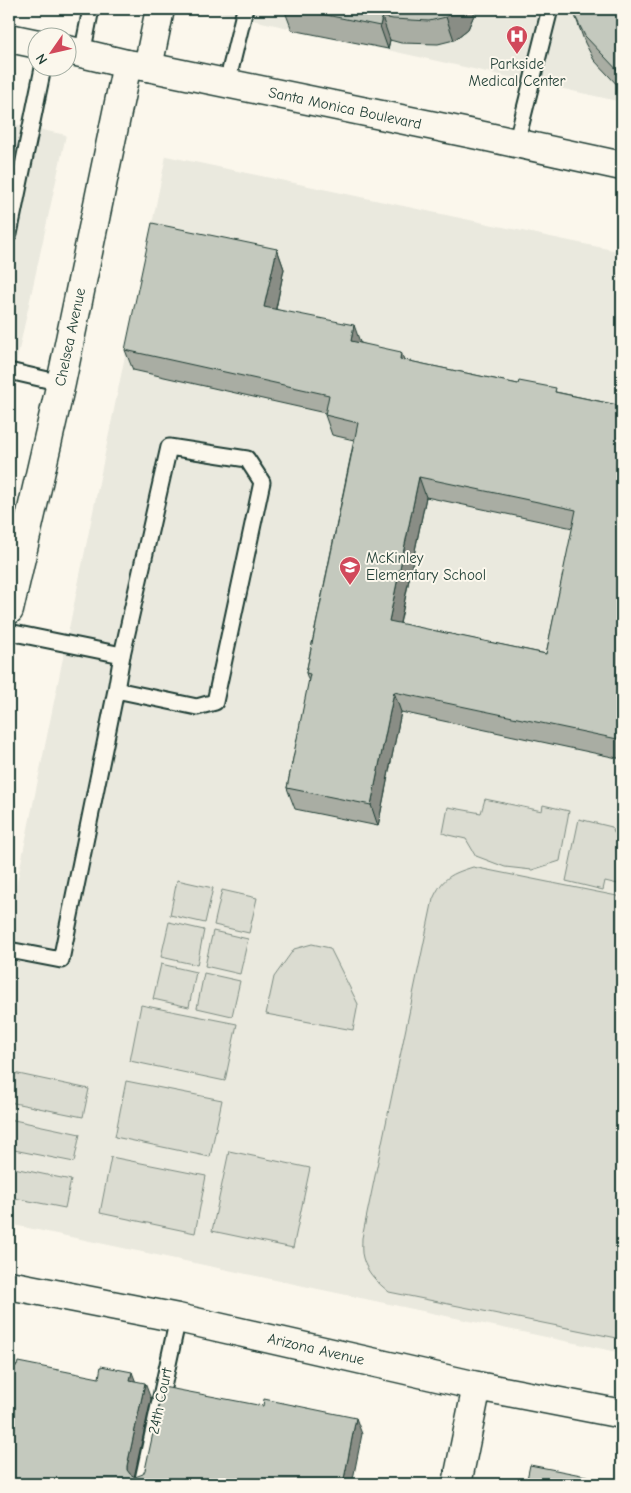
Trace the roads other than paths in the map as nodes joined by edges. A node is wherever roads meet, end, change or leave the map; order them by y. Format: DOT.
graph roads {
  1 [pos="91,9"];
  2 [pos="160,9"];
  3 [pos="245,9"];
  4 [pos="550,9"];
  5 [pos="9,38"];
  6 [pos="28,42"];
  7 [pos="78,44"];
  8 [pos="78,53"];
  9 [pos="138,66"];
  10 [pos="41,78"];
  11 [pos="227,83"];
  12 [pos="516,144"];
  13 [pos="622,166"];
  14 [pos="9,234"];
  15 [pos="9,371"];
  16 [pos="61,383"];
  17 [pos="9,610"];
  18 [pos="9,632"];
  19 [pos="122,655"];
  20 [pos="116,690"];
  21 [pos="9,950"];
  22 [pos="9,1286"];
  23 [pos="178,1318"];
  24 [pos="477,1386"];
  25 [pos="622,1414"];
  26 [pos="142,1484"];
  27 [pos="457,1484"];
  1 -- 7 [label="lane"];
  2 -- 9 [label="street, Chelsea Avenue"];
  3 -- 11 [label="lane"];
  4 -- 12 [label="lane"];
  5 -- 6 [label="street"];
  8 -- 9 [label="street, Santa Monica Boulevard"];
  9 -- 11 [label="street, Santa Monica Boulevard"];
  9 -- 16 [label="street, Chelsea Avenue"];
  10 -- 14 [label="lane"];
  11 -- 12 [label="street, Santa Monica Boulevard"];
  12 -- 13 [label="street, Santa Monica Boulevard"];
  15 -- 16 [label="lane"];
  16 -- 17 [label="street, Chelsea Avenue"];
  18 -- 19 [label="lane"];
  19 -- 20 [label="lane"];
  19 -- 20 [label="lane"];
  20 -- 21 [label="lane"];
  22 -- 23 [label="street, Arizona Avenue"];
  23 -- 24 [label="street, Arizona Avenue"];
  23 -- 26 [label="lane, 24th Court"];
  24 -- 25 [label="street, Arizona Avenue"];
  24 -- 27 [label="street"];
}
